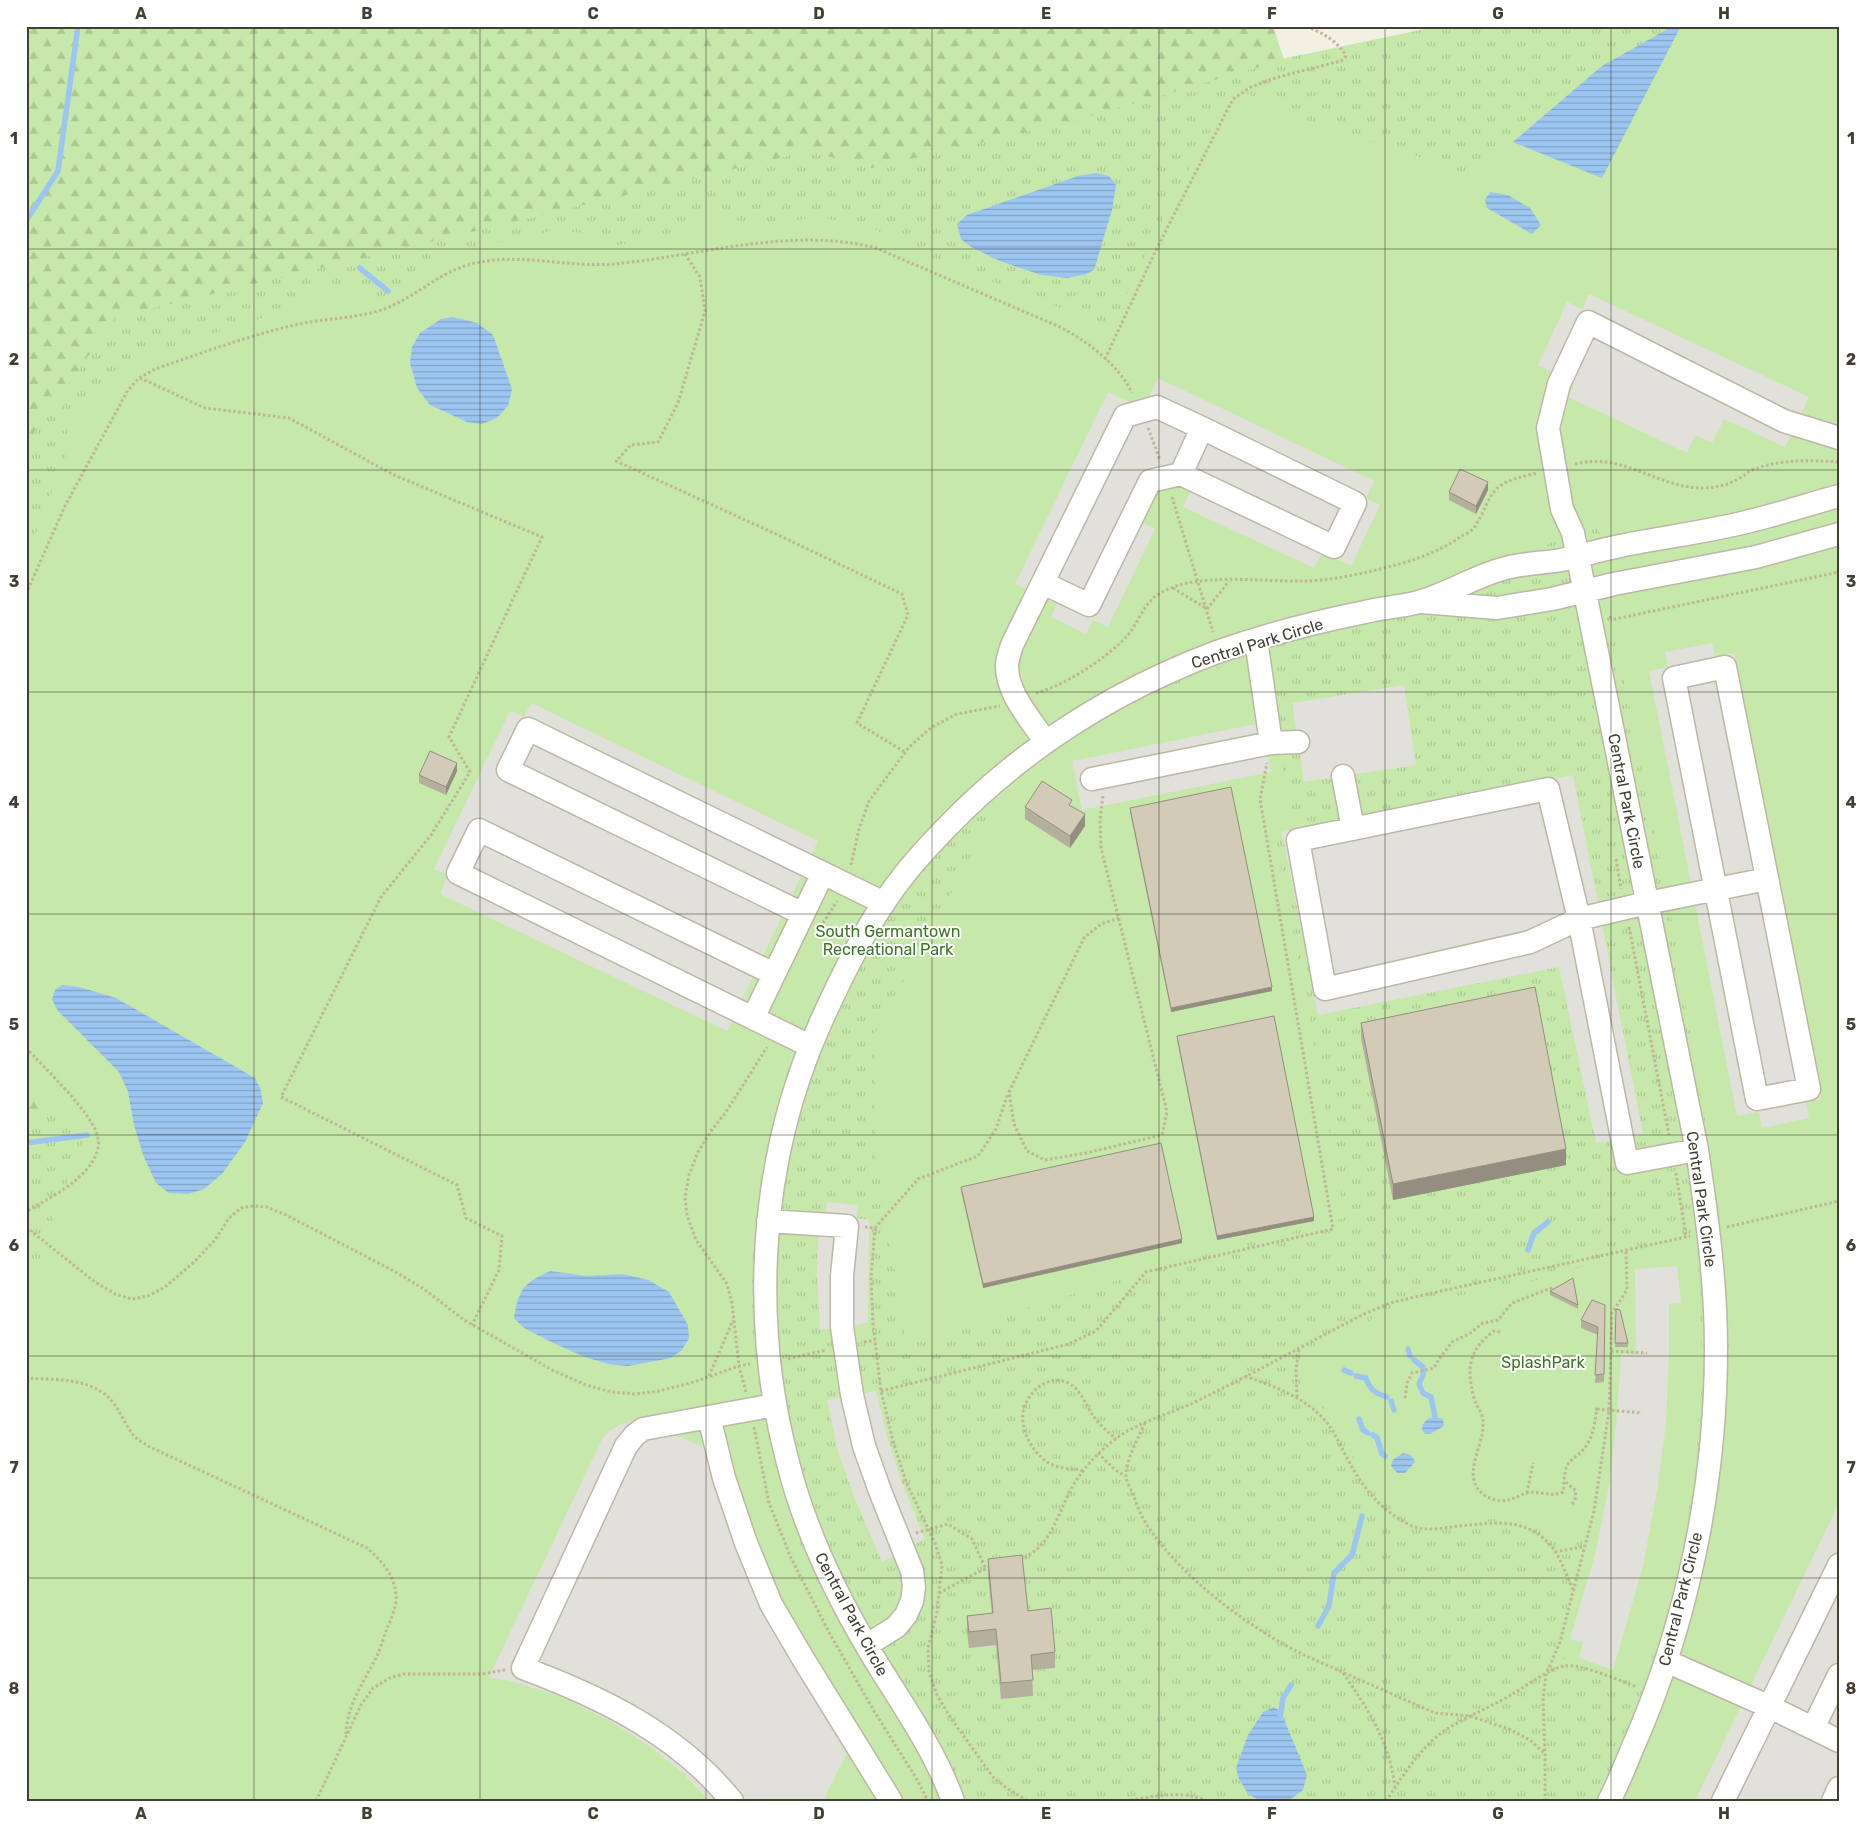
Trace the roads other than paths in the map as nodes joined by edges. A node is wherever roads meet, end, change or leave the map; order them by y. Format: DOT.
graph roads {
  1 [pos="1202,428"];
  2 [pos="1839,438"];
  3 [pos="1174,475"];
  4 [pos="1839,496"];
  5 [pos="1839,534"];
  6 [pos="1578,556"];
  7 [pos="1042,583"];
  8 [pos="1584,591"];
  9 [pos="1419,602"];
  10 [pos="1256,640"];
  11 [pos="1045,741"];
  12 [pos="1298,742"];
  13 [pos="1271,743"];
  14 [pos="1342,776"];
  15 [pos="1099,777"];
  16 [pos="1353,828"];
  17 [pos="823,873"];
  18 [pos="1767,879"];
  19 [pos="1716,889"];
  20 [pos="884,903"];
  21 [pos="1647,903"];
  22 [pos="1579,919"];
  23 [pos="812,921"];
  24 [pos="774,974"];
  25 [pos="753,1018"];
  26 [pos="810,1046"];
  27 [pos="1697,1150"];
  28 [pos="768,1221"];
  29 [pos="775,1405"];
  30 [pos="709,1416"];
  31 [pos="1839,1565"];
  32 [pos="867,1645"];
  33 [pos="1666,1662"];
  34 [pos="1839,1675"];
  35 [pos="1770,1707"];
  36 [pos="1813,1728"];
  37 [pos="1839,1741"];
  38 [pos="1839,1788"];
  39 [pos="732,1801"];
  40 [pos="891,1801"];
  41 [pos="953,1801"];
  42 [pos="1609,1801"];
  43 [pos="1723,1801"];
  44 [pos="1833,1801"];
  1 -- 3 [label="street"];
  1 -- 3 [label="street"];
  1 -- 7 [label="street"];
  2 -- 6 [label="street"];
  3 -- 7 [label="street"];
  4 -- 6 [label="street, Central Park Circle"];
  5 -- 8 [label="street, Central Park Circle"];
  6 -- 8 [label="street, Central Park Circle"];
  6 -- 9 [label="street, Central Park Circle"];
  7 -- 11 [label="street"];
  8 -- 9 [label="street, Central Park Circle"];
  8 -- 21 [label="street, Central Park Circle"];
  9 -- 10 [label="street, Central Park Circle"];
  10 -- 11 [label="street, Central Park Circle"];
  10 -- 13 [label="street"];
  11 -- 20 [label="street, Central Park Circle"];
  12 -- 13 [label="street"];
  13 -- 15 [label="street"];
  14 -- 16 [label="street"];
  16 -- 22 [label="street"];
  16 -- 22 [label="street"];
  17 -- 20 [label="street"];
  17 -- 23 [label="street"];
  17 -- 23 [label="street"];
  18 -- 19 [label="street"];
  18 -- 19 [label="street"];
  18 -- 19 [label="street"];
  19 -- 21 [label="street"];
  20 -- 26 [label="street, Central Park Circle"];
  21 -- 22 [label="street"];
  21 -- 27 [label="street, Central Park Circle"];
  22 -- 27 [label="street"];
  23 -- 24 [label="street"];
  24 -- 25 [label="street"];
  24 -- 25 [label="street"];
  25 -- 26 [label="street"];
  26 -- 28 [label="street, Central Park Circle"];
  27 -- 33 [label="street, Central Park Circle"];
  28 -- 29 [label="street, Central Park Circle"];
  28 -- 32 [label="street"];
  29 -- 30 [label="street"];
  29 -- 32 [label="street, Central Park Circle"];
  30 -- 39 [label="street"];
  30 -- 40 [label="street"];
  31 -- 35 [label="street"];
  32 -- 41 [label="street, Central Park Circle"];
  33 -- 35 [label="street"];
  33 -- 42 [label="street, Central Park Circle"];
  34 -- 36 [label="street"];
  35 -- 36 [label="street"];
  35 -- 43 [label="street"];
  36 -- 37 [label="street"];
  38 -- 44 [label="street"];
}
